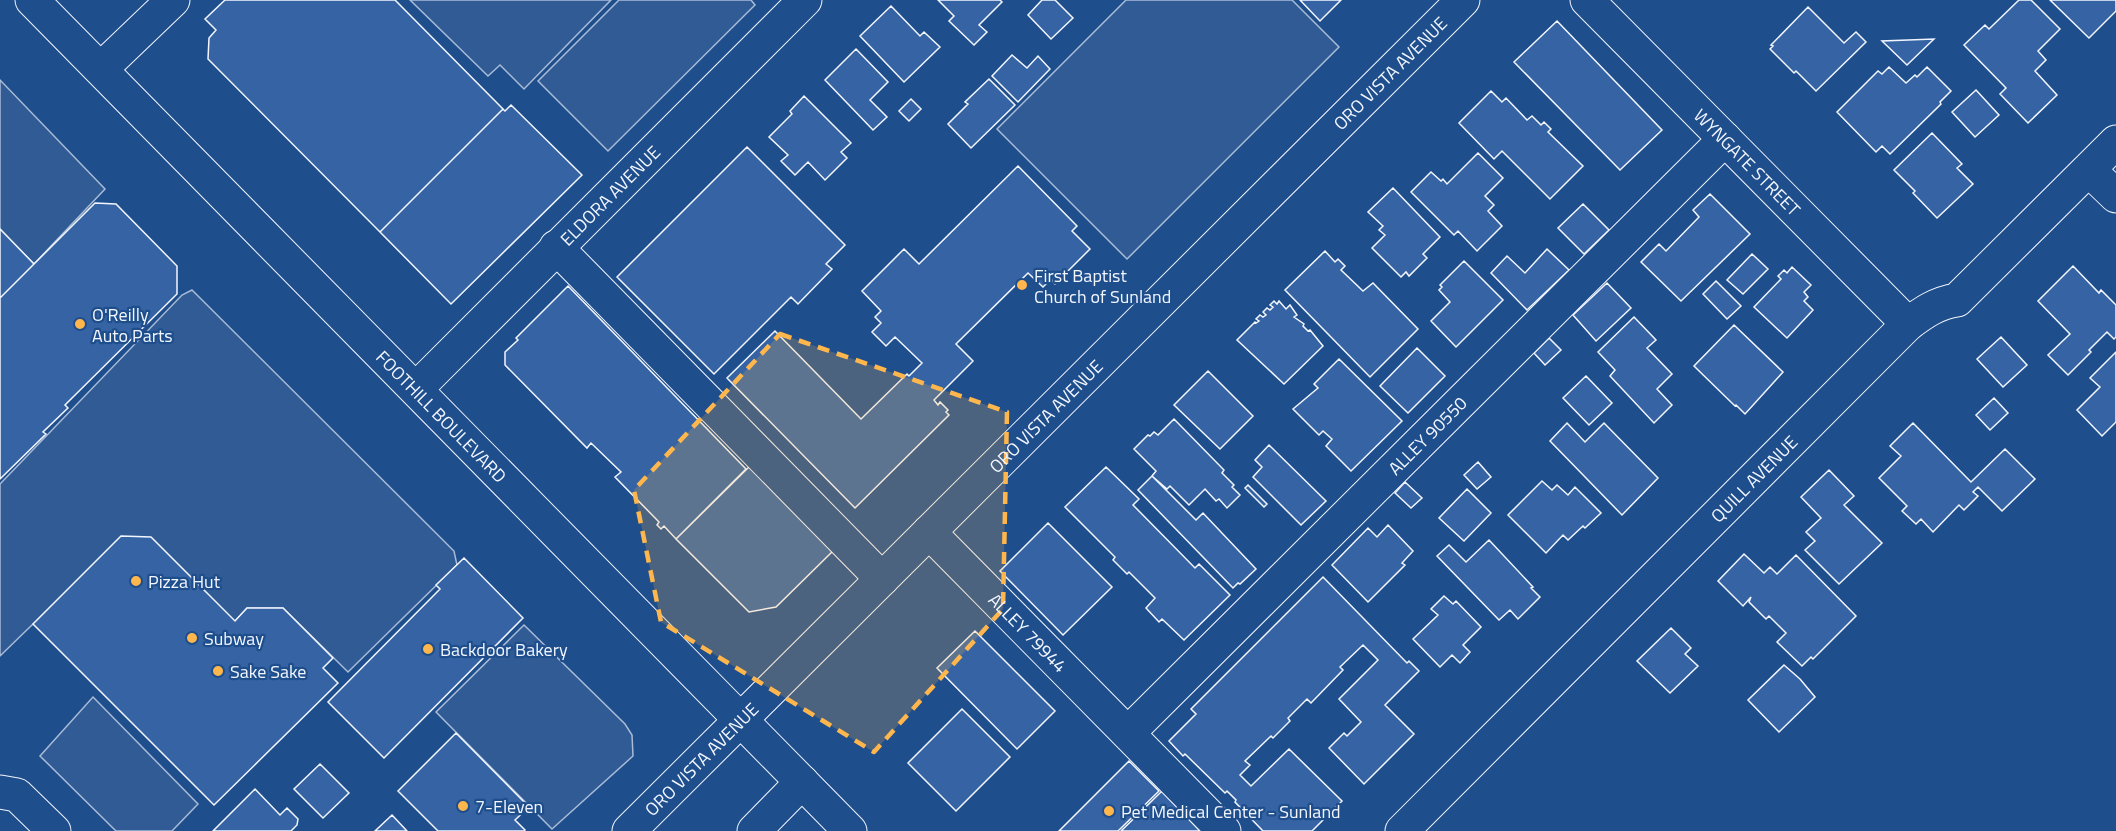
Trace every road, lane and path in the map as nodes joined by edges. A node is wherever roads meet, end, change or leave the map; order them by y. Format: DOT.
graph roads {
  1 [pos="32,0"];
  2 [pos="174,0"];
  3 [pos="805,0"];
  4 [pos="1463,0"];
  5 [pos="1587,0"];
  6 [pos="101,69"];
  7 [pos="1725,139"];
  8 [pos="2116,142"];
  9 [pos="2089,170"];
  10 [pos="2116,196"];
  11 [pos="556,247"];
  12 [pos="1908,324"];
  13 [pos="416,389"];
  14 [pos="929,532"];
  15 [pos="882,579"];
  16 [pos="741,720"];
  17 [pos="1128,733"];
  18 [pos="802,782"];
  19 [pos="0,792"];
  20 [pos="54,831"];
  21 [pos="628,831"];
  22 [pos="754,831"];
  23 [pos="850,831"];
  24 [pos="1224,831"];
  25 [pos="1402,831"];
  1 -- 6 [label="street, FOOTHILL BOULEVARD"];
  2 -- 6 [label="street"];
  3 -- 11 [label="street, ELDORA AVENUE"];
  4 -- 14 [label="street, ORO VISTA AVENUE"];
  5 -- 7 [label="street, WYNGATE STREET"];
  6 -- 13 [label="street, FOOTHILL BOULEVARD"];
  7 -- 12 [label="street, WYNGATE STREET"];
  7 -- 17 [label="street, ALLEY 90550"];
  8 -- 9 [label="street, QUILL AVENUE"];
  9 -- 10 [label="street"];
  9 -- 12 [label="street, QUILL AVENUE"];
  11 -- 13 [label="street, ELDORA AVENUE"];
  11 -- 15 [label="street"];
  12 -- 25 [label="street, QUILL AVENUE"];
  13 -- 16 [label="street, FOOTHILL BOULEVARD"];
  14 -- 15 [label="street, ORO VISTA AVENUE"];
  14 -- 17 [label="street, ALLEY 79944"];
  15 -- 16 [label="street, ORO VISTA AVENUE"];
  16 -- 18 [label="street, FOOTHILL BOULEVARD"];
  16 -- 21 [label="street, ORO VISTA AVENUE"];
  17 -- 24 [label="street, ALLEY 79944"];
  18 -- 22 [label="street"];
  18 -- 23 [label="street, FOOTHILL BOULEVARD"];
  19 -- 20 [label="street"];
}
